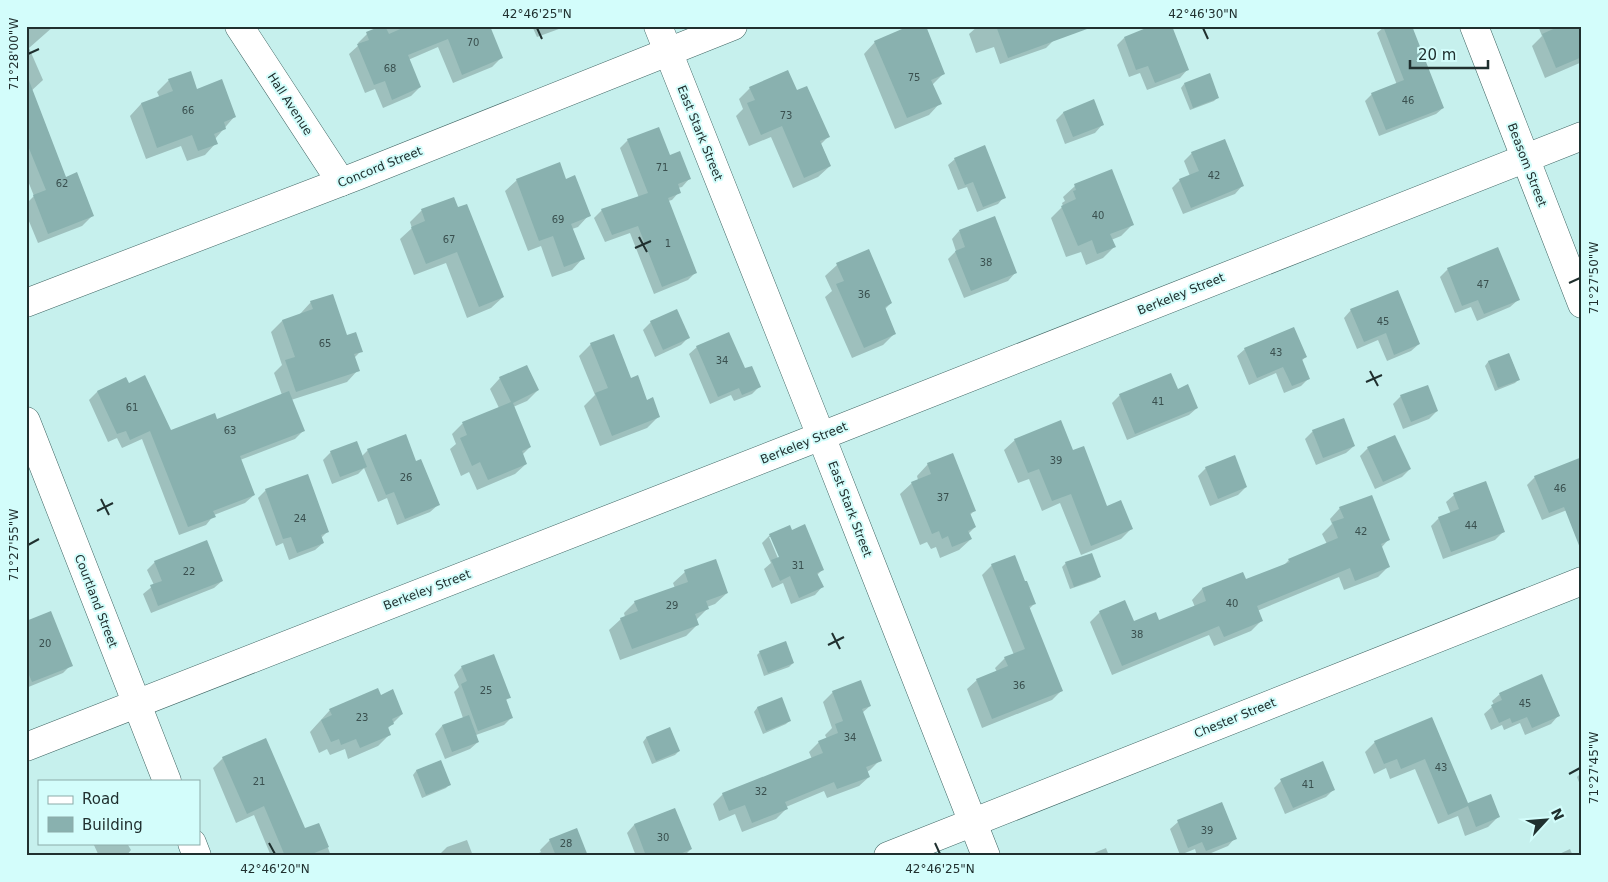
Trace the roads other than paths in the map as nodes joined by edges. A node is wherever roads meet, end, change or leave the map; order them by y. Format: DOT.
graph roads {
  1 [pos="239,26"];
  2 [pos="658,26"];
  3 [pos="732,26"];
  4 [pos="1474,26"];
  5 [pos="668,52"];
  6 [pos="1582,136"];
  7 [pos="1525,158"];
  8 [pos="340,182"];
  9 [pos="26,304"];
  10 [pos="1582,304"];
  11 [pos="26,421"];
  12 [pos="822,436"];
  13 [pos="1582,581"];
  14 [pos="136,703"];
  15 [pos="26,746"];
  16 [pos="167,780"];
  17 [pos="973,822"];
  18 [pos="192,844"];
  19 [pos="197,856"];
  20 [pos="888,856"];
  21 [pos="986,856"];
  1 -- 8 [label="street, Hall Avenue"];
  2 -- 5 [label="street, East Stark Street"];
  3 -- 5 [label="street, Concord Street"];
  4 -- 7 [label="street, Beasom Street"];
  5 -- 8 [label="street, Concord Street"];
  5 -- 12 [label="street, East Stark Street"];
  6 -- 7 [label="street, Berkeley Street"];
  7 -- 10 [label="street, Beasom Street"];
  7 -- 12 [label="street, Berkeley Street"];
  8 -- 9 [label="street, Concord Street"];
  11 -- 14 [label="street, Courtland Street"];
  12 -- 14 [label="street, Berkeley Street"];
  12 -- 17 [label="street, East Stark Street"];
  13 -- 17 [label="street, Chester Street"];
  14 -- 15 [label="street, Berkeley Street"];
  14 -- 16 [label="street, Courtland Street"];
  17 -- 20 [label="street, Chester Street"];
  17 -- 21 [label="street, East Stark Street"];
  18 -- 19 [label="street"];
}
